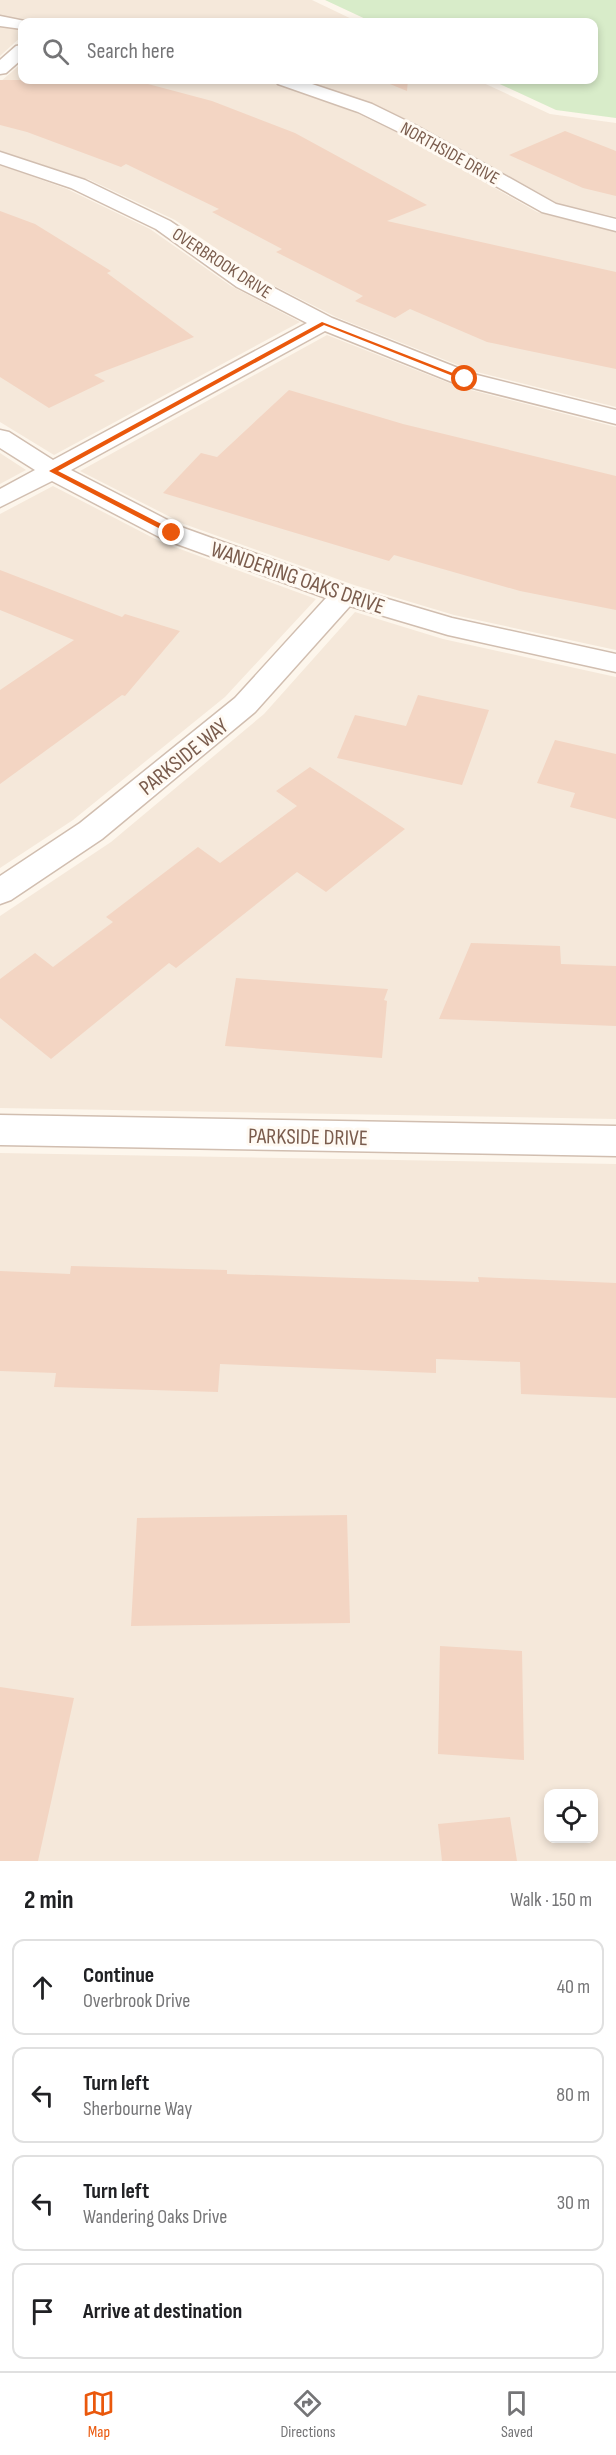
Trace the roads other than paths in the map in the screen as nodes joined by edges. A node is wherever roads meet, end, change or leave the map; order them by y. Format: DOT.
graph roads {
  1 [pos="0,21"];
  2 [pos="18,23"];
  3 [pos="18,53"];
  4 [pos="0,69"];
  5 [pos="296,84"];
  6 [pos="0,158"];
  7 [pos="616,225"];
  8 [pos="324,323"];
  9 [pos="616,417"];
  10 [pos="0,437"];
  11 [pos="52,471"];
  12 [pos="0,498"];
  13 [pos="344,595"];
  14 [pos="616,663"];
  15 [pos="0,892"];
  16 [pos="0,1130"];
  17 [pos="616,1141"];
  1 -- 2 [label="street"];
  3 -- 4 [label="street"];
  5 -- 7 [label="street, NORTHSIDE DRIVE"];
  6 -- 8 [label="street, OVERBROOK DRIVE"];
  8 -- 9 [label="street, OVERBROOK DRIVE"];
  8 -- 11 [label="street"];
  10 -- 11 [label="street, WANDERING OAKS DRIVE"];
  11 -- 12 [label="street"];
  11 -- 13 [label="street, WANDERING OAKS DRIVE"];
  13 -- 14 [label="street, WANDERING OAKS DRIVE"];
  13 -- 15 [label="street, PARKSIDE WAY"];
  16 -- 17 [label="street, PARKSIDE DRIVE"];
}
